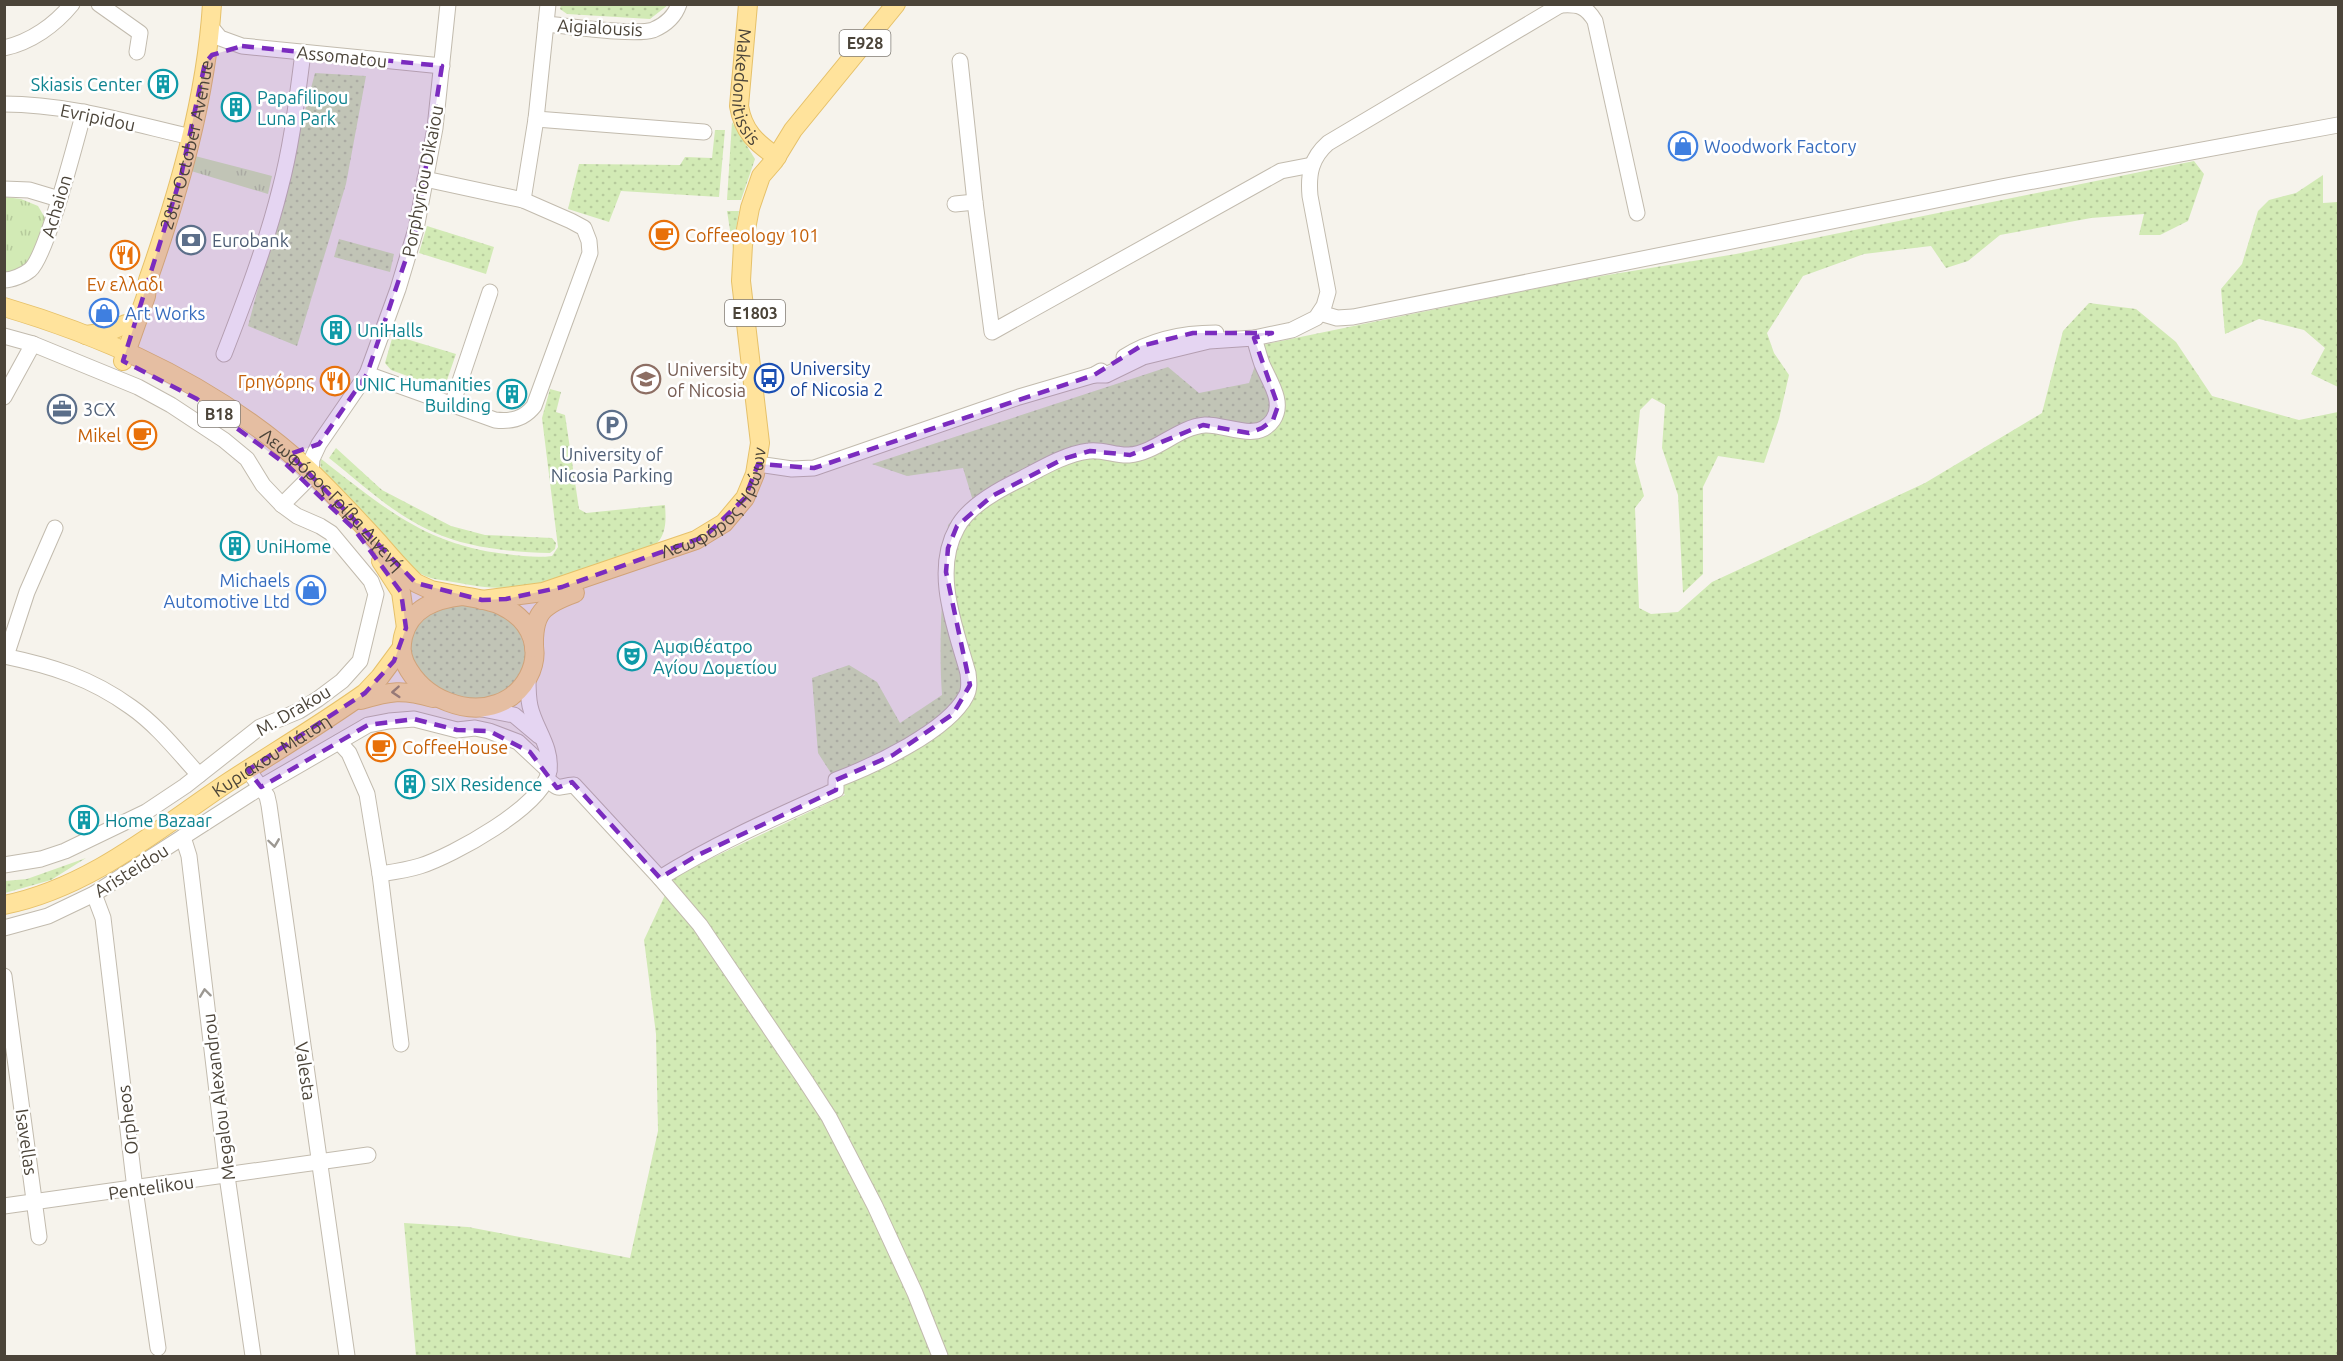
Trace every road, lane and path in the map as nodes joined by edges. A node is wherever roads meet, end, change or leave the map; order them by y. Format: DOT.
graph roads {
  1 [pos="72,4"];
  2 [pos="99,4"];
  3 [pos="212,4"];
  4 [pos="448,4"];
  5 [pos="548,4"];
  6 [pos="679,4"];
  7 [pos="748,4"];
  8 [pos="896,4"];
  9 [pos="1562,5"];
  10 [pos="546,24"];
  11 [pos="210,26"];
  12 [pos="242,46"];
  13 [pos="4,48"];
  14 [pos="136,52"];
  15 [pos="303,53"];
  16 [pos="960,61"];
  17 [pos="205,63"];
  18 [pos="442,66"];
  19 [pos="4,104"];
  20 [pos="84,112"];
  21 [pos="536,119"];
  22 [pos="2338,124"];
  23 [pos="704,132"];
  24 [pos="191,137"];
  25 [pos="775,159"];
  26 [pos="1312,165"];
  27 [pos="425,179"];
  28 [pos="4,189"];
  29 [pos="59,199"];
  30 [pos="523,200"];
  31 [pos="975,202"];
  32 [pos="955,204"];
  33 [pos="1637,213"];
  34 [pos="4,280"];
  35 [pos="148,280"];
  36 [pos="490,292"];
  37 [pos="4,307"];
  38 [pos="1320,314"];
  39 [pos="4,317"];
  40 [pos="126,324"];
  41 [pos="1272,333"];
  42 [pos="85,335"];
  43 [pos="4,336"];
  44 [pos="1254,338"];
  45 [pos="33,344"];
  46 [pos="120,354"];
  47 [pos="224,354"];
  48 [pos="367,374"];
  49 [pos="1094,375"];
  50 [pos="4,398"];
  51 [pos="452,405"];
  52 [pos="270,436"];
  53 [pos="319,444"];
  54 [pos="763,465"];
  55 [pos="308,476"];
  56 [pos="282,505"];
  57 [pos="55,528"];
  58 [pos="462,596"];
  59 [pos="482,600"];
  60 [pos="406,628"];
  61 [pos="534,648"];
  62 [pos="400,650"];
  63 [pos="5,656"];
  64 [pos="528,678"];
  65 [pos="445,701"];
  66 [pos="348,705"];
  67 [pos="478,708"];
  68 [pos="544,740"];
  69 [pos="339,742"];
  70 [pos="248,770"];
  71 [pos="199,775"];
  72 [pos="548,775"];
  73 [pos="261,787"];
  74 [pos="183,837"];
  75 [pos="4,865"];
  76 [pos="380,874"];
  77 [pos="660,878"];
  78 [pos="94,894"];
  79 [pos="4,905"];
  80 [pos="4,928"];
  81 [pos="4,976"];
  82 [pos="401,1044"];
  83 [pos="368,1155"];
  84 [pos="318,1162"];
  85 [pos="227,1176"];
  86 [pos="135,1189"];
  87 [pos="35,1202"];
  88 [pos="4,1206"];
  89 [pos="39,1237"];
  90 [pos="159,1348"];
  91 [pos="253,1356"];
  92 [pos="348,1356"];
  93 [pos="940,1356"];
  1 -- 13 [label="street"];
  2 -- 14 [label="street"];
  3 -- 11 [label="main road, 28th October Avenue"];
  4 -- 18 [label="street, Porphyriou Dikaiou"];
  5 -- 10 [label="street"];
  6 -- 10 [label="street, Aigialousis"];
  7 -- 25 [label="main road, Makedonitissis"];
  8 -- 25 [label="main road, Λεωφόρος Ηρώων / E928"];
  9 -- 26 [label="street"];
  9 -- 33 [label="street"];
  10 -- 21 [label="street"];
  11 -- 12 [label="street, Assomatou"];
  11 -- 17 [label="main road, 28th October Avenue"];
  12 -- 15 [label="street, Assomatou"];
  12 -- 17 [label="street, Assomatou"];
  15 -- 18 [label="street, Assomatou"];
  15 -- 47 [label="street"];
  16 -- 31 [label="street"];
  17 -- 24 [label="main road, 28th October Avenue"];
  18 -- 27 [label="street, Porphyriou Dikaiou"];
  19 -- 20 [label="street, Evripidou"];
  20 -- 24 [label="street, Evripidou"];
  20 -- 29 [label="street, Achaion"];
  21 -- 23 [label="street"];
  21 -- 30 [label="street"];
  22 -- 38 [label="street"];
  24 -- 35 [label="main road, 28th October Avenue"];
  25 -- 54 [label="main road, Λεωφόρος Ηρώων / E1803"];
  26 -- 31 [label="street"];
  26 -- 38 [label="street"];
  27 -- 30 [label="street"];
  27 -- 48 [label="street, Porphyriou Dikaiou"];
  28 -- 29 [label="street"];
  29 -- 34 [label="street, Achaion"];
  30 -- 51 [label="street"];
  31 -- 32 [label="street"];
  35 -- 40 [label="main road, 28th October Avenue"];
  35 -- 46 [label="main road, 28th October Avenue"];
  36 -- 51 [label="street"];
  37 -- 42 [label="main road, Λεωφόρος Γρίβα Διγενή / B18"];
  38 -- 41 [label="street"];
  39 -- 46 [label="main road, Λεωφόρος Γρίβα Διγενή / B18"];
  40 -- 42 [label="main road"];
  40 -- 46 [label="main road, 28th October Avenue"];
  41 -- 44 [label="street"];
  41 -- 49 [label="street"];
  42 -- 46 [label="main road, Λεωφόρος Γρίβα Διγενή / B18"];
  43 -- 45 [label="street, M. Drakou"];
  44 -- 49 [label="street"];
  44 -- 77 [label="street"];
  45 -- 50 [label="street"];
  45 -- 56 [label="street, M. Drakou"];
  46 -- 52 [label="main road, Λεωφόρος Γρίβα Διγενή / B18"];
  46 -- 55 [label="main road, Λεωφόρος Γρίβα Διγενή / B18"];
  48 -- 51 [label="street"];
  48 -- 53 [label="street, Porphyriou Dikaiou"];
  49 -- 54 [label="street"];
  52 -- 53 [label="street"];
  52 -- 55 [label="main road, Λεωφόρος Γρίβα Διγενή / B18"];
  53 -- 55 [label="street, Porphyriou Dikaiou"];
  54 -- 59 [label="main road, Λεωφόρος Ηρώων / E1803"];
  54 -- 61 [label="main road, Λεωφόρος Ηρώων / E1803"];
  55 -- 56 [label="street"];
  55 -- 58 [label="main road, Λεωφόρος Γρίβα Διγενή / B18"];
  55 -- 60 [label="main road, Λεωφόρος Γρίβα Διγενή / B18"];
  56 -- 71 [label="street, M. Drakou"];
  57 -- 63 [label="street"];
  58 -- 59 [label="main road"];
  58 -- 60 [label="main road"];
  59 -- 61 [label="main road"];
  60 -- 62 [label="main road"];
  61 -- 64 [label="main road"];
  62 -- 65 [label="main road"];
  62 -- 66 [label="main road, Κυριάκου Μάτση"];
  63 -- 71 [label="street"];
  64 -- 67 [label="main road"];
  64 -- 68 [label="street"];
  65 -- 66 [label="main road, Κυριάκου Μάτση, one-way"];
  65 -- 67 [label="main road"];
  66 -- 70 [label="main road, Κυριάκου Μάτση"];
  67 -- 68 [label="street"];
  68 -- 72 [label="street"];
  69 -- 72 [label="street, Aristeidou"];
  69 -- 73 [label="street, Aristeidou"];
  69 -- 76 [label="street"];
  70 -- 73 [label="street"];
  70 -- 79 [label="main road, Κυριάκου Μάτση"];
  71 -- 75 [label="street, M. Drakou"];
  72 -- 76 [label="street"];
  72 -- 77 [label="street"];
  73 -- 74 [label="street, Aristeidou"];
  73 -- 84 [label="street, Valesta, one-way"];
  74 -- 78 [label="street, Aristeidou"];
  85 -- 74 [label="street, Megalou Alexandrou, one-way"];
  76 -- 82 [label="street"];
  77 -- 93 [label="street"];
  78 -- 80 [label="street, Aristeidou"];
  78 -- 86 [label="street, Orpheos"];
  81 -- 87 [label="street, Isavellas"];
  83 -- 84 [label="street, Pentelikou"];
  84 -- 85 [label="street, Pentelikou"];
  84 -- 92 [label="street, Valesta"];
  85 -- 86 [label="street, Pentelikou"];
  85 -- 91 [label="street, Megalou Alexandrou"];
  86 -- 87 [label="street, Pentelikou"];
  86 -- 90 [label="street, Orpheos"];
  87 -- 88 [label="street, Pentelikou"];
  87 -- 89 [label="street, Isavellas"];
}
